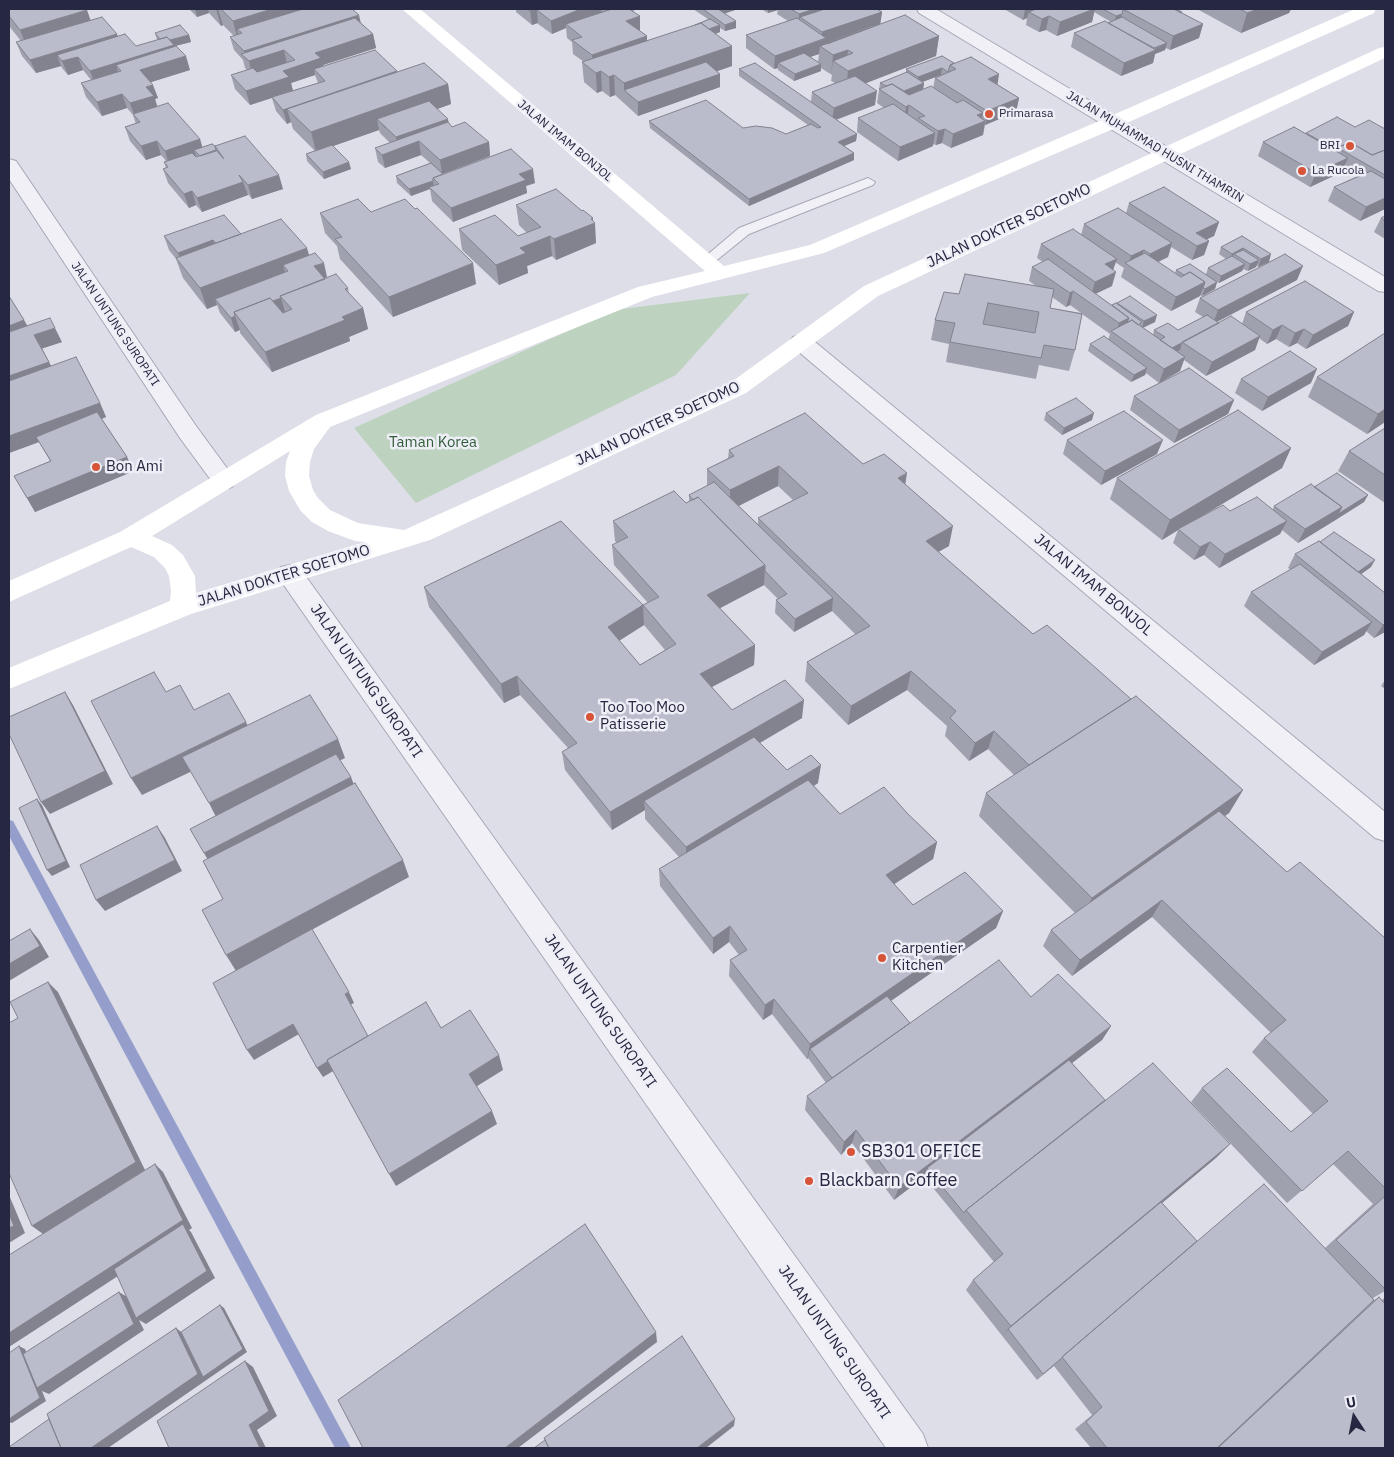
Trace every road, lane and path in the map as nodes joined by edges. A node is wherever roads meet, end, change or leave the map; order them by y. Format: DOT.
graph roads {
  1 [pos="410,9"];
  2 [pos="925,9"];
  3 [pos="1368,9"];
  4 [pos="1385,52"];
  5 [pos="1113,122"];
  6 [pos="1166,153"];
  7 [pos="9,165"];
  8 [pos="868,182"];
  9 [pos="713,267"];
  10 [pos="1385,286"];
  11 [pos="801,342"];
  12 [pos="324,420"];
  13 [pos="224,481"];
  14 [pos="421,534"];
  15 [pos="129,538"];
  16 [pos="290,574"];
  17 [pos="9,592"];
  18 [pos="182,607"];
  19 [pos="9,679"];
  20 [pos="1385,829"];
  21 [pos="910,1448"];
  1 -- 9 [label="main road, JALAN IMAM BONJOL"];
  2 -- 5 [label="street, JALAN MUHAMMAD HUSNI THAMRIN"];
  3 -- 5 [label="main road"];
  4 -- 6 [label="main road, JALAN DOKTER SOETOMO"];
  5 -- 6 [label="street, JALAN MUHAMMAD HUSNI THAMRIN"];
  5 -- 9 [label="main road"];
  6 -- 10 [label="street, JALAN MUHAMMAD HUSNI THAMRIN"];
  6 -- 11 [label="main road, JALAN DOKTER SOETOMO"];
  7 -- 13 [label="street, JALAN UNTUNG SUROPATI"];
  8 -- 9 [label="lane"];
  9 -- 12 [label="main road"];
  11 -- 14 [label="main road, JALAN DOKTER SOETOMO"];
  11 -- 20 [label="street, JALAN IMAM BONJOL"];
  12 -- 13 [label="main road"];
  12 -- 14 [label="main road"];
  13 -- 15 [label="main road"];
  14 -- 16 [label="main road, JALAN DOKTER SOETOMO"];
  15 -- 17 [label="main road"];
  15 -- 18 [label="main road"];
  16 -- 18 [label="main road, JALAN DOKTER SOETOMO"];
  16 -- 21 [label="street, JALAN UNTUNG SUROPATI"];
  18 -- 19 [label="main road, JALAN DOKTER SOETOMO"];
}
